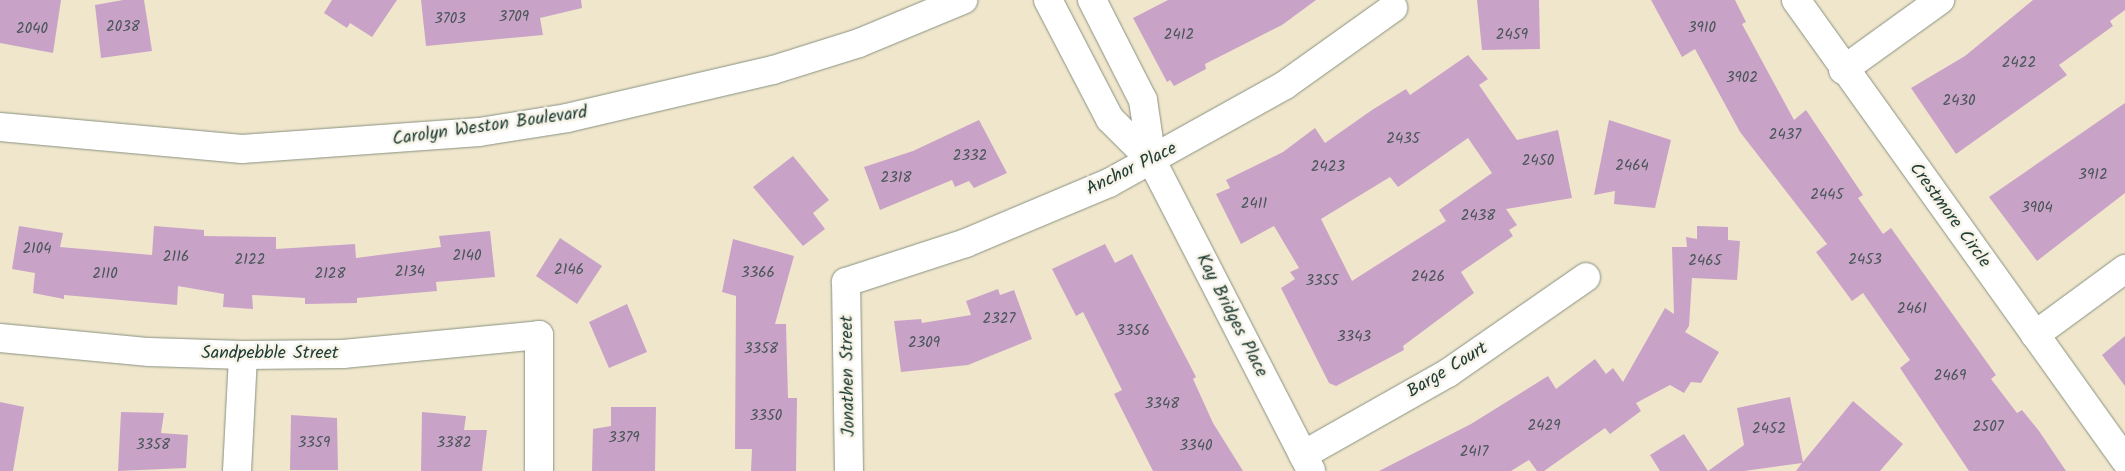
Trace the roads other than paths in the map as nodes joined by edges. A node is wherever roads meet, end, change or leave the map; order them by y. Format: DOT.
graph roads {
  1 [pos="964,0"];
  2 [pos="1048,0"];
  3 [pos="1092,0"];
  4 [pos="1796,0"];
  5 [pos="1940,0"];
  6 [pos="1393,8"];
  7 [pos="1843,70"];
  8 [pos="0,127"];
  9 [pos="1152,161"];
  10 [pos="2125,269"];
  11 [pos="1586,277"];
  12 [pos="846,282"];
  13 [pos="2035,335"];
  14 [pos="0,338"];
  15 [pos="242,356"];
  16 [pos="2125,460"];
  17 [pos="1307,463"];
  18 [pos="237,471"];
  19 [pos="540,471"];
  20 [pos="850,471"];
  1 -- 8 [label="street, Carolyn Weston Boulevard"];
  2 -- 9 [label="street, Kay Bridges Place"];
  3 -- 9 [label="street, Kay Bridges Place"];
  4 -- 7 [label="street, Crestmore Circle"];
  5 -- 7 [label="street"];
  6 -- 9 [label="street, Anchor Place"];
  7 -- 13 [label="street, Crestmore Circle"];
  9 -- 12 [label="street, Anchor Place"];
  9 -- 17 [label="street, Kay Bridges Place"];
  10 -- 13 [label="street"];
  11 -- 17 [label="street, Barge Court"];
  12 -- 20 [label="street, Jonathen Street"];
  13 -- 16 [label="street, Crestmore Circle"];
  14 -- 15 [label="street, Sandpebble Street"];
  15 -- 18 [label="street"];
  15 -- 19 [label="street, Sandpebble Street"];
}
